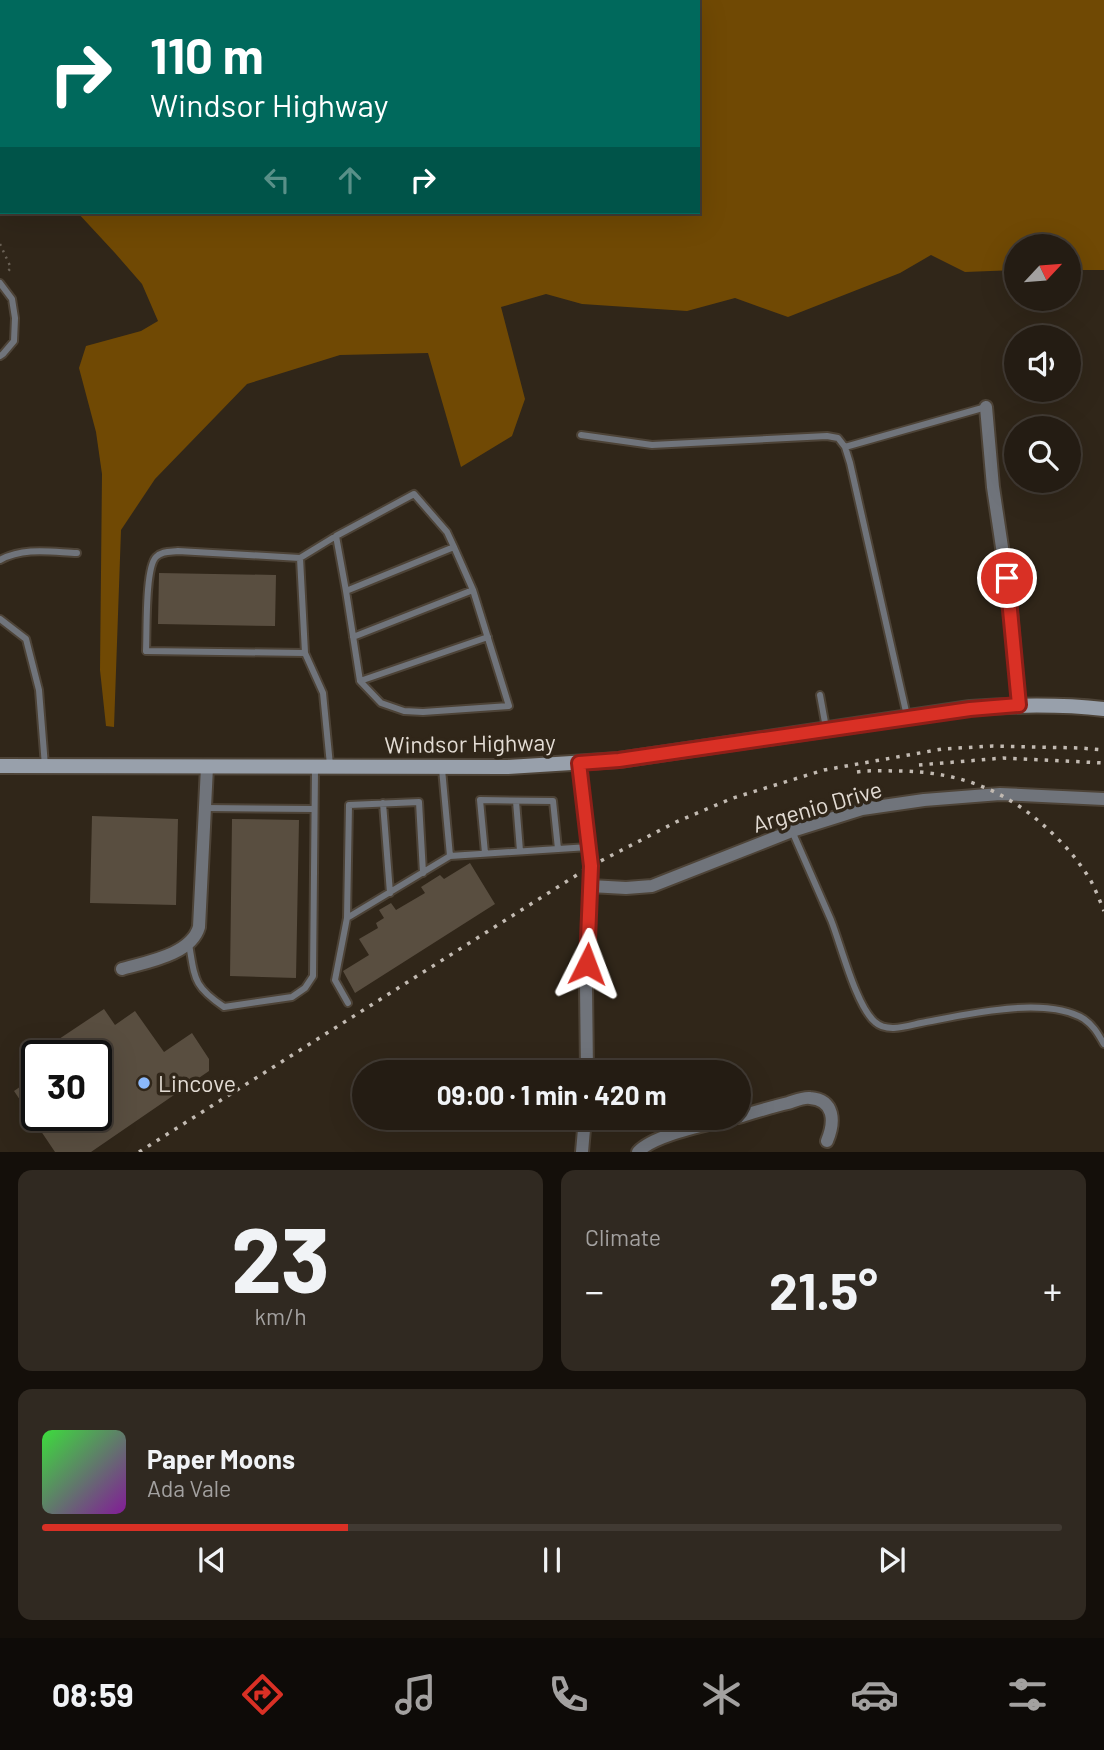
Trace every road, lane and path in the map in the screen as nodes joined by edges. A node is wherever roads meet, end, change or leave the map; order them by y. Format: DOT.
graph roads {
  1 [pos="0,244"];
  2 [pos="0,282"];
  3 [pos="0,356"];
  4 [pos="986,407"];
  5 [pos="581,435"];
  6 [pos="845,447"];
  7 [pos="336,536"];
  8 [pos="454,547"];
  9 [pos="78,553"];
  10 [pos="300,558"];
  11 [pos="0,560"];
  12 [pos="473,590"];
  13 [pos="346,592"];
  14 [pos="0,619"];
  15 [pos="354,637"];
  16 [pos="488,637"];
  17 [pos="305,653"];
  18 [pos="360,681"];
  19 [pos="820,695"];
  20 [pos="1019,705"];
  21 [pos="1104,709"];
  22 [pos="907,718"];
  23 [pos="826,730"];
  24 [pos="579,763"];
  25 [pos="0,766"];
  26 [pos="44,766"];
  27 [pos="207,767"];
  28 [pos="315,767"];
  29 [pos="331,767"];
  30 [pos="441,767"];
  31 [pos="1104,799"];
  32 [pos="516,801"];
  33 [pos="383,803"];
  34 [pos="205,808"];
  35 [pos="314,809"];
  36 [pos="792,831"];
  37 [pos="589,847"];
  38 [pos="558,849"];
  39 [pos="520,851"];
  40 [pos="485,853"];
  41 [pos="450,856"];
  42 [pos="423,873"];
  43 [pos="590,886"];
  44 [pos="390,893"];
  45 [pos="347,918"];
  46 [pos="189,944"];
  47 [pos="122,969"];
  48 [pos="348,1003"];
  49 [pos="1104,1044"];
  50 [pos="587,1060"];
  51 [pos="751,1112"];
  52 [pos="584,1130"];
  53 [pos="690,1130"];
  54 [pos="827,1141"];
  55 [pos="582,1152"];
  56 [pos="638,1152"];
  1 -- 2 [label="path"];
  2 -- 3 [label="lane"];
  4 -- 6 [label="lane"];
  4 -- 20 [label="street"];
  5 -- 6 [label="lane"];
  6 -- 22 [label="lane"];
  7 -- 8 [label="lane"];
  7 -- 10 [label="lane"];
  7 -- 13 [label="lane"];
  8 -- 12 [label="lane"];
  8 -- 13 [label="lane"];
  9 -- 11 [label="lane"];
  10 -- 17 [label="lane"];
  10 -- 17 [label="lane"];
  12 -- 15 [label="lane"];
  12 -- 16 [label="lane"];
  13 -- 15 [label="lane"];
  14 -- 26 [label="lane"];
  15 -- 18 [label="lane"];
  16 -- 18 [label="lane"];
  16 -- 18 [label="lane"];
  17 -- 29 [label="lane"];
  19 -- 23 [label="lane"];
  20 -- 21 [label="main road, Windsor Highway"];
  20 -- 22 [label="main road, Windsor Highway"];
  22 -- 23 [label="main road, Windsor Highway"];
  23 -- 24 [label="main road, Windsor Highway"];
  24 -- 30 [label="main road, Windsor Highway"];
  24 -- 37 [label="street"];
  25 -- 26 [label="main road, Windsor Highway"];
  26 -- 27 [label="main road, Windsor Highway"];
  27 -- 28 [label="main road, Windsor Highway"];
  27 -- 34 [label="street"];
  28 -- 29 [label="main road, Windsor Highway"];
  28 -- 35 [label="lane"];
  29 -- 30 [label="main road, Windsor Highway"];
  30 -- 41 [label="lane"];
  31 -- 36 [label="street, Argenio Drive"];
  32 -- 38 [label="lane"];
  32 -- 39 [label="lane"];
  32 -- 40 [label="lane"];
  33 -- 42 [label="lane"];
  33 -- 44 [label="lane"];
  33 -- 45 [label="lane"];
  34 -- 35 [label="lane"];
  34 -- 46 [label="street"];
  35 -- 46 [label="lane"];
  36 -- 43 [label="street, Argenio Drive"];
  36 -- 49 [label="lane"];
  37 -- 38 [label="lane"];
  37 -- 43 [label="street"];
  38 -- 39 [label="lane"];
  39 -- 40 [label="lane"];
  40 -- 41 [label="lane"];
  41 -- 42 [label="lane"];
  42 -- 44 [label="lane"];
  43 -- 50 [label="street"];
  44 -- 45 [label="lane"];
  45 -- 48 [label="lane"];
  46 -- 47 [label="street"];
  51 -- 54 [label="street"];
  52 -- 55 [label="street"];
  53 -- 56 [label="street"];
}
